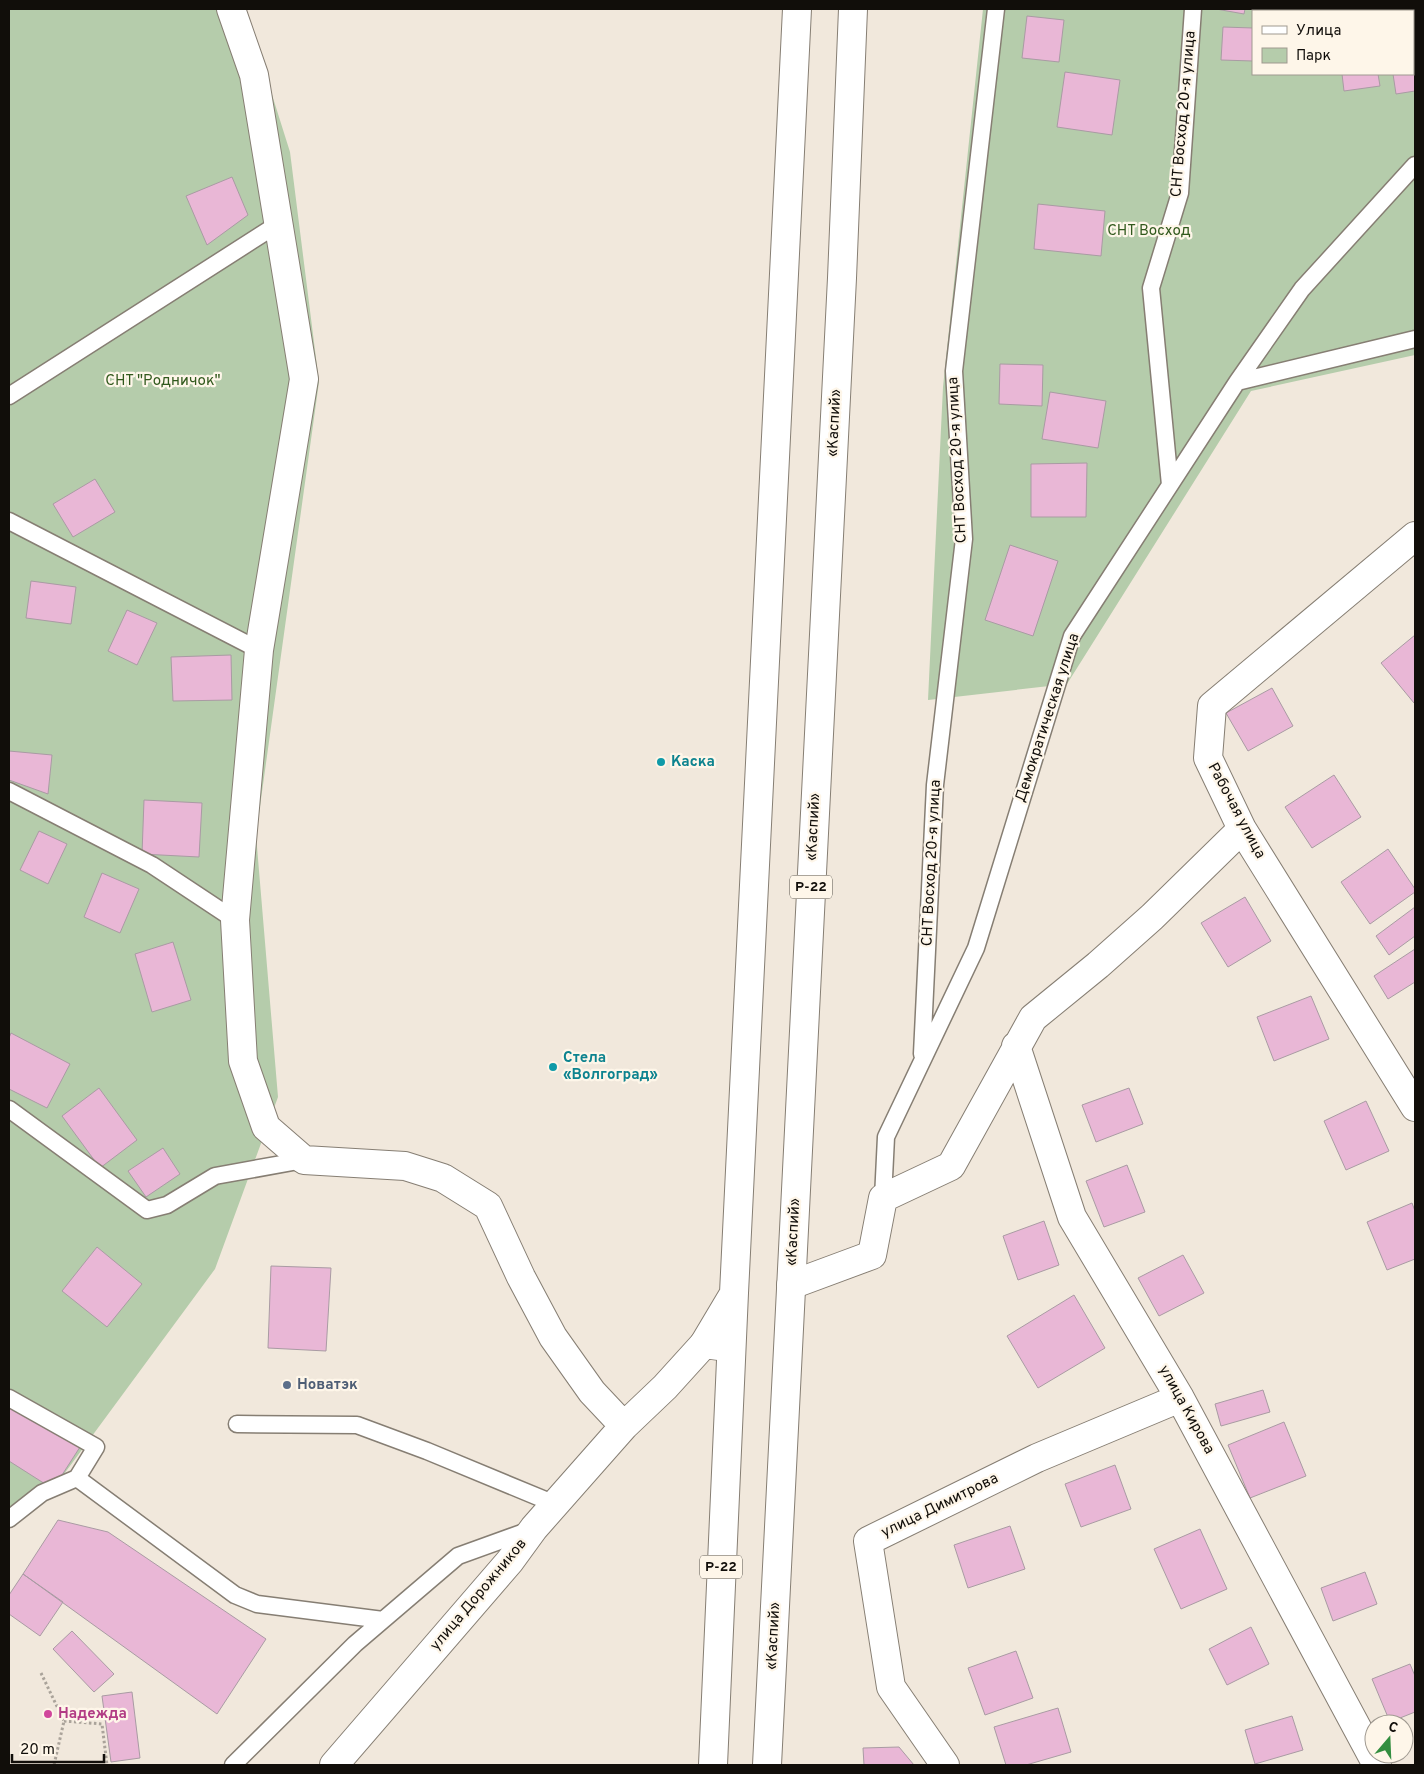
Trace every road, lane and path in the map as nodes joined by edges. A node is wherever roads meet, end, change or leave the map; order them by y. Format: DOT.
graph roads {
  1 [pos="232,9"];
  2 [pos="798,9"];
  3 [pos="853,9"];
  4 [pos="996,9"];
  5 [pos="1193,9"];
  6 [pos="1415,166"];
  7 [pos="278,224"];
  8 [pos="1415,339"];
  9 [pos="1237,382"];
  10 [pos="10,390"];
  11 [pos="1170,485"];
  12 [pos="9,521"];
  13 [pos="1415,536"];
  14 [pos="259,650"];
  15 [pos="9,792"];
  16 [pos="1242,829"];
  17 [pos="235,920"];
  18 [pos="1016,1046"];
  19 [pos="922,1061"];
  20 [pos="1415,1107"];
  21 [pos="9,1109"];
  22 [pos="304,1160"];
  23 [pos="883,1198"];
  24 [pos="792,1285"];
  25 [pos="734,1293"];
  26 [pos="704,1344"];
  27 [pos="731,1348"];
  28 [pos="9,1398"];
  29 [pos="1180,1398"];
  30 [pos="237,1424"];
  31 [pos="624,1426"];
  32 [pos="78,1478"];
  33 [pos="555,1504"];
  34 [pos="9,1519"];
  35 [pos="534,1528"];
  36 [pos="383,1620"];
  37 [pos="41,1673"];
  38 [pos="64,1721"];
  39 [pos="54,1765"];
  40 [pos="107,1765"];
  41 [pos="233,1765"];
  42 [pos="334,1765"];
  43 [pos="712,1765"];
  44 [pos="767,1765"];
  45 [pos="945,1765"];
  46 [pos="1378,1765"];
  1 -- 7 [label="main road"];
  2 -- 25 [label="main road, Р-22"];
  3 -- 24 [label="main road, «Каспий» / Р-22"];
  4 -- 19 [label="lane, СНТ Восход 20-я улица"];
  5 -- 11 [label="lane, СНТ Восход 20-я улица"];
  6 -- 9 [label="lane, Демократическая улица"];
  7 -- 10 [label="lane"];
  7 -- 14 [label="main road"];
  8 -- 9 [label="lane"];
  9 -- 11 [label="lane, Демократическая улица"];
  11 -- 19 [label="lane, Демократическая улица"];
  12 -- 14 [label="lane"];
  13 -- 16 [label="main road, Рабочая улица"];
  14 -- 17 [label="main road"];
  15 -- 17 [label="lane"];
  16 -- 18 [label="main road"];
  16 -- 20 [label="main road, Рабочая улица"];
  17 -- 22 [label="main road"];
  18 -- 23 [label="main road"];
  18 -- 29 [label="main road, улица Кирова"];
  19 -- 23 [label="lane, Демократическая улица"];
  21 -- 22 [label="lane"];
  22 -- 31 [label="main road"];
  23 -- 24 [label="main road"];
  24 -- 44 [label="main road, «Каспий» / Р-22"];
  25 -- 26 [label="main road, улица Дорожников"];
  25 -- 27 [label="main road, Р-22"];
  26 -- 27 [label="main road"];
  26 -- 31 [label="main road, улица Дорожников"];
  27 -- 43 [label="main road, Р-22"];
  28 -- 32 [label="lane"];
  29 -- 45 [label="main road, улица Димитрова"];
  29 -- 46 [label="main road, улица Кирова"];
  30 -- 33 [label="lane"];
  31 -- 33 [label="main road, улица Дорожников"];
  32 -- 34 [label="lane"];
  32 -- 36 [label="lane"];
  33 -- 35 [label="main road, улица Дорожников"];
  35 -- 36 [label="lane"];
  35 -- 42 [label="main road, улица Дорожников"];
  36 -- 41 [label="lane"];
  37 -- 38 [label="path"];
  38 -- 39 [label="path"];
  38 -- 40 [label="path"];
}
